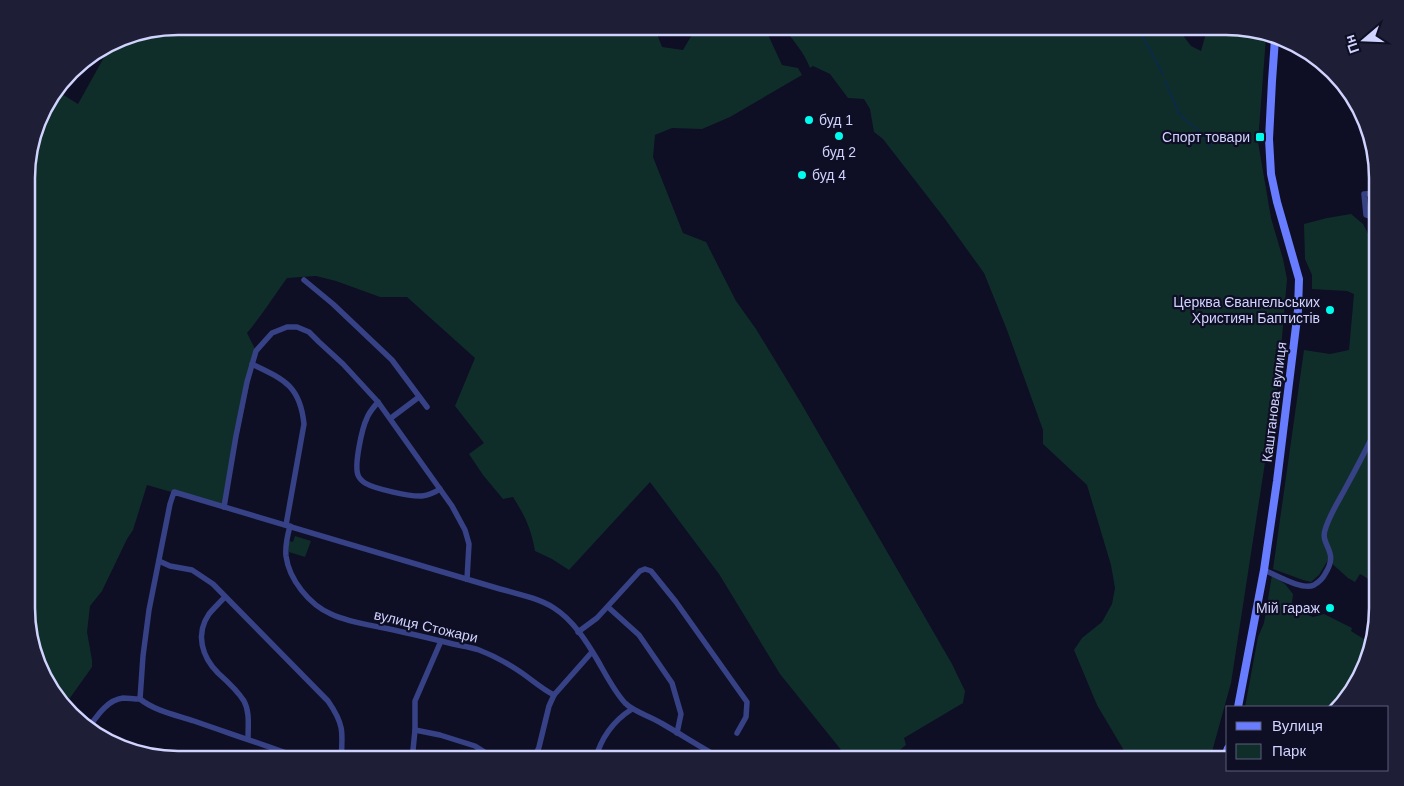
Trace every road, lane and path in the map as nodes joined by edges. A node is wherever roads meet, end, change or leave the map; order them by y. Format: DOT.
graph roads {
  1 [pos="1275,44"];
  2 [pos="1369,194"];
  3 [pos="1369,216"];
  4 [pos="304,280"];
  5 [pos="252,364"];
  6 [pos="420,397"];
  7 [pos="378,402"];
  8 [pos="427,407"];
  9 [pos="391,418"];
  10 [pos="1369,443"];
  11 [pos="440,489"];
  12 [pos="224,507"];
  13 [pos="288,526"];
  14 [pos="159,561"];
  15 [pos="1264,570"];
  16 [pos="467,579"];
  17 [pos="225,597"];
  18 [pos="608,607"];
  19 [pos="578,632"];
  20 [pos="441,641"];
  21 [pos="592,652"];
  22 [pos="554,695"];
  23 [pos="140,699"];
  24 [pos="1238,706"];
  25 [pos="632,709"];
  26 [pos="93,722"];
  27 [pos="415,730"];
  28 [pos="678,733"];
  29 [pos="737,733"];
  30 [pos="248,738"];
  31 [pos="282,751"];
  32 [pos="342,751"];
  33 [pos="413,751"];
  34 [pos="483,751"];
  35 [pos="538,751"];
  36 [pos="598,751"];
  37 [pos="709,751"];
  1 -- 15 [label="main road, Каштанова вулиця"];
  2 -- 3 [label="street"];
  4 -- 6 [label="street"];
  5 -- 7 [label="street"];
  5 -- 12 [label="street"];
  5 -- 13 [label="street, вулиця Стожари"];
  6 -- 8 [label="street"];
  6 -- 9 [label="street"];
  7 -- 9 [label="street"];
  7 -- 11 [label="street"];
  9 -- 11 [label="street"];
  10 -- 15 [label="street"];
  11 -- 16 [label="street"];
  12 -- 13 [label="street"];
  12 -- 14 [label="street"];
  13 -- 16 [label="street"];
  13 -- 20 [label="street, вулиця Стожари"];
  14 -- 17 [label="street"];
  14 -- 23 [label="street"];
  15 -- 24 [label="main road, Каштанова вулиця"];
  16 -- 19 [label="street"];
  17 -- 30 [label="street"];
  17 -- 32 [label="street"];
  18 -- 19 [label="street"];
  18 -- 28 [label="street"];
  18 -- 29 [label="street"];
  19 -- 21 [label="street"];
  20 -- 22 [label="street, вулиця Стожари"];
  20 -- 27 [label="street"];
  21 -- 22 [label="street"];
  21 -- 25 [label="street"];
  22 -- 35 [label="street"];
  23 -- 26 [label="street"];
  23 -- 30 [label="street"];
  25 -- 28 [label="street"];
  25 -- 36 [label="street"];
  27 -- 33 [label="street"];
  27 -- 34 [label="street"];
  28 -- 37 [label="street"];
  30 -- 31 [label="street"];
}
